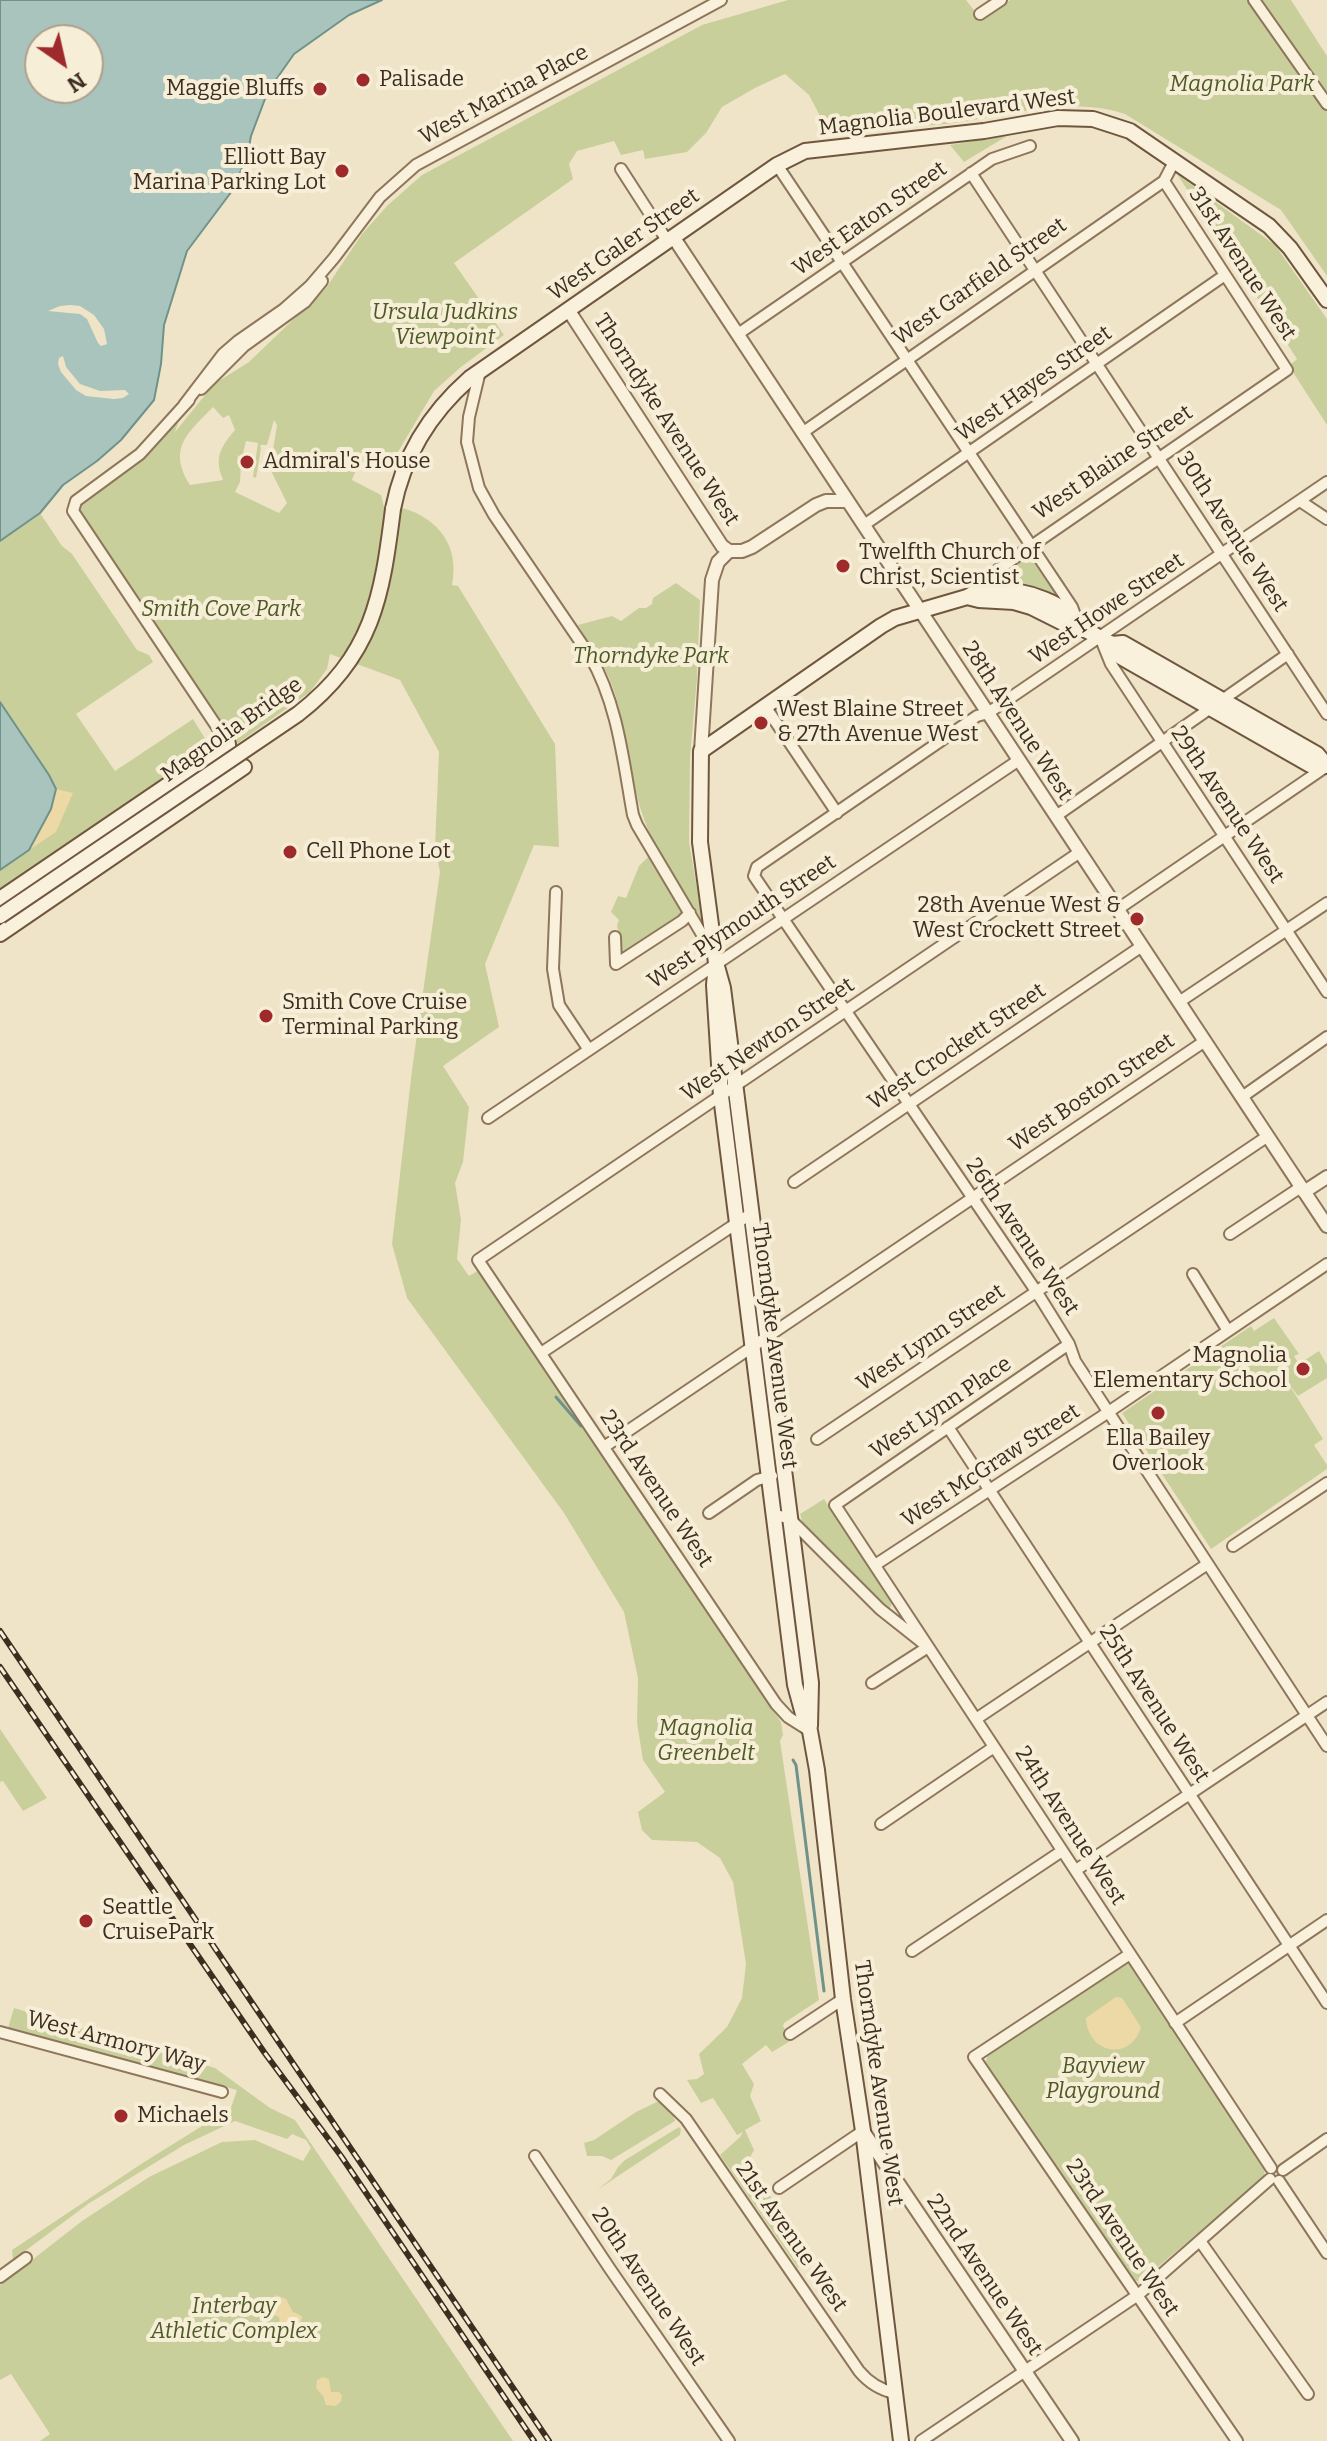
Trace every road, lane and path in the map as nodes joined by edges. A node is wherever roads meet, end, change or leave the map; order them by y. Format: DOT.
graph roads {
  1 [pos="721,0"];
  2 [pos="1001,0"];
  3 [pos="1254,0"];
  4 [pos="980,14"];
  5 [pos="1327,104"];
  6 [pos="1030,146"];
  7 [pos="794,156"];
  8 [pos="1175,160"];
  9 [pos="777,165"];
  10 [pos="621,169"];
  11 [pos="971,173"];
  12 [pos="1164,181"];
  13 [pos="671,240"];
  14 [pos="843,262"];
  15 [pos="1034,270"];
  16 [pos="1225,275"];
  17 [pos="1327,300"];
  18 [pos="569,311"];
  19 [pos="738,334"];
  20 [pos="907,359"];
  21 [pos="1096,365"];
  22 [pos="1287,370"];
  23 [pos="480,371"];
  24 [pos="802,433"];
  25 [pos="969,454"];
  26 [pos="1160,459"];
  27 [pos="1327,482"];
  28 [pos="847,501"];
  29 [pos="1300,501"];
  30 [pos="1327,519"];
  31 [pos="864,525"];
  32 [pos="1030,547"];
  33 [pos="729,551"];
  34 [pos="1223,554"];
  35 [pos="967,597"];
  36 [pos="920,611"];
  37 [pos="1078,626"];
  38 [pos="1106,641"];
  39 [pos="1288,654"];
  40 [pos="1216,704"];
  41 [pos="765,706"];
  42 [pos="988,713"];
  43 [pos="1327,714"];
  44 [pos="1161,742"];
  45 [pos="228,744"];
  46 [pos="701,751"];
  47 [pos="1019,760"];
  48 [pos="1327,766"];
  49 [pos="244,767"];
  50 [pos="837,813"];
  51 [pos="1056,816"];
  52 [pos="1224,837"];
  53 [pos="1080,852"];
  54 [pos="754,876"];
  55 [pos="556,892"];
  56 [pos="0,899"];
  57 [pos="1327,903"];
  58 [pos="1118,909"];
  59 [pos="690,913"];
  60 [pos="0,916"];
  61 [pos="782,919"];
  62 [pos="1287,931"];
  63 [pos="0,934"];
  64 [pos="615,937"];
  65 [pos="1142,946"];
  66 [pos="716,963"];
  67 [pos="1327,992"];
  68 [pos="1179,1002"];
  69 [pos="845,1011"];
  70 [pos="1327,1037"];
  71 [pos="1205,1041"];
  72 [pos="589,1050"];
  73 [pos="736,1086"];
  74 [pos="721,1096"];
  75 [pos="1242,1097"];
  76 [pos="908,1104"];
  77 [pos="488,1118"];
  78 [pos="1268,1136"];
  79 [pos="1327,1177"];
  80 [pos="794,1182"];
  81 [pos="1303,1189"];
  82 [pos="972,1198"];
  83 [pos="752,1213"];
  84 [pos="736,1223"];
  85 [pos="1327,1226"];
  86 [pos="1230,1234"];
  87 [pos="478,1260"];
  88 [pos="1327,1264"];
  89 [pos="1193,1274"];
  90 [pos="1036,1291"];
  91 [pos="1228,1331"];
  92 [pos="767,1336"];
  93 [pos="1069,1344"];
  94 [pos="751,1346"];
  95 [pos="541,1353"];
  96 [pos="1109,1412"];
  97 [pos="948,1427"];
  98 [pos="817,1439"];
  99 [pos="604,1447"];
  100 [pos="784,1472"];
  101 [pos="769,1477"];
  102 [pos="1327,1484"];
  103 [pos="990,1491"];
  104 [pos="835,1505"];
  105 [pos="709,1513"];
  106 [pos="774,1515"];
  107 [pos="789,1518"];
  108 [pos="1233,1546"];
  109 [pos="875,1565"];
  110 [pos="1206,1565"];
  111 [pos="1090,1643"];
  112 [pos="928,1647"];
  113 [pos="872,1683"];
  114 [pos="1327,1702"];
  115 [pos="1307,1715"];
  116 [pos="976,1719"];
  117 [pos="810,1731"];
  118 [pos="1327,1746"];
  119 [pos="994,1747"];
  120 [pos="1190,1795"];
  121 [pos="881,1824"];
  122 [pos="1062,1851"];
  123 [pos="1076,1870"];
  124 [pos="1327,1920"];
  125 [pos="1290,1946"];
  126 [pos="912,1951"];
  127 [pos="1130,1954"];
  128 [pos="843,1999"];
  129 [pos="1327,2003"];
  130 [pos="1175,2023"];
  131 [pos="0,2032"];
  132 [pos="790,2034"];
  133 [pos="222,2092"];
  134 [pos="660,2094"];
  135 [pos="863,2131"];
  136 [pos="1327,2139"];
  137 [pos="535,2156"];
  138 [pos="1276,2175"];
  139 [pos="779,2188"];
  140 [pos="1200,2241"];
  141 [pos="1327,2253"];
  142 [pos="26,2258"];
  143 [pos="0,2277"];
  144 [pos="1138,2295"];
  145 [pos="1024,2371"];
  146 [pos="895,2393"];
  147 [pos="1308,2394"];
  148 [pos="729,2441"];
  149 [pos="901,2441"];
  150 [pos="921,2441"];
  151 [pos="1072,2441"];
  152 [pos="1237,2441"];
  1 -- 45 [label="street, West Marina Place"];
  2 -- 4 [label="street"];
  3 -- 5 [label="street"];
  6 -- 11 [label="street, West Eaton Street"];
  7 -- 8 [label="main road, Magnolia Boulevard West"];
  7 -- 9 [label="main road, West Galer Street"];
  8 -- 12 [label="street, West Garfield Street"];
  8 -- 17 [label="main road, Magnolia Boulevard West"];
  9 -- 13 [label="main road, West Galer Street"];
  9 -- 14 [label="street"];
  10 -- 13 [label="street, 28th Avenue West"];
  11 -- 14 [label="street, West Eaton Street"];
  11 -- 15 [label="street, 30th Avenue West"];
  12 -- 15 [label="street, West Garfield Street"];
  12 -- 16 [label="street, 31st Avenue West"];
  13 -- 18 [label="main road, West Galer Street"];
  13 -- 19 [label="street, 28th Avenue West"];
  14 -- 19 [label="street, West Eaton Street"];
  14 -- 20 [label="street"];
  15 -- 20 [label="street, West Garfield Street"];
  15 -- 21 [label="street, 30th Avenue West"];
  16 -- 21 [label="street, West Hayes Street"];
  16 -- 22 [label="street, 31st Avenue West"];
  18 -- 23 [label="main road, West Galer Street"];
  18 -- 33 [label="street, Thorndyke Avenue West"];
  19 -- 24 [label="street, 28th Avenue West"];
  20 -- 24 [label="street, West Garfield Street"];
  20 -- 25 [label="street"];
  21 -- 25 [label="street, West Hayes Street"];
  21 -- 26 [label="street, 30th Avenue West"];
  22 -- 26 [label="street, West Blaine Street"];
  23 -- 59 [label="street"];
  23 -- 60 [label="main road, Magnolia Bridge, bridge"];
  24 -- 28 [label="street, 28th Avenue West"];
  25 -- 31 [label="street, West Hayes Street"];
  25 -- 32 [label="street"];
  26 -- 32 [label="street, West Blaine Street"];
  26 -- 34 [label="street, 30th Avenue West"];
  27 -- 29 [label="street, West Howe Street"];
  28 -- 31 [label="street, 28th Avenue West"];
  28 -- 33 [label="street"];
  29 -- 30 [label="street"];
  29 -- 34 [label="street, West Howe Street"];
  31 -- 36 [label="street, 28th Avenue West"];
  32 -- 35 [label="street, West Blaine Street"];
  32 -- 37 [label="street"];
  33 -- 46 [label="street, Thorndyke Avenue West"];
  34 -- 38 [label="street, West Howe Street"];
  34 -- 39 [label="street, 30th Avenue West"];
  35 -- 36 [label="main road"];
  35 -- 37 [label="main road"];
  36 -- 41 [label="main road"];
  36 -- 42 [label="street, 28th Avenue West"];
  37 -- 38 [label="main road"];
  38 -- 40 [label="main road"];
  38 -- 42 [label="street, West Howe Street"];
  38 -- 44 [label="street, 29th Avenue West"];
  39 -- 40 [label="street"];
  39 -- 43 [label="street, 30th Avenue West"];
  40 -- 44 [label="street"];
  40 -- 48 [label="main road"];
  41 -- 46 [label="main road"];
  41 -- 50 [label="street"];
  42 -- 47 [label="street, 28th Avenue West"];
  42 -- 50 [label="street, West Howe Street"];
  44 -- 51 [label="street"];
  44 -- 52 [label="street, 29th Avenue West"];
  45 -- 49 [label="street"];
  45 -- 56 [label="main road"];
  46 -- 66 [label="main road, Thorndyke Avenue West"];
  47 -- 51 [label="street, 28th Avenue West"];
  47 -- 61 [label="street, West Plymouth Street"];
  48 -- 52 [label="street"];
  49 -- 63 [label="main road"];
  50 -- 54 [label="street, West Howe Street"];
  51 -- 53 [label="street, 28th Avenue West"];
  52 -- 58 [label="street"];
  52 -- 62 [label="street, 29th Avenue West"];
  53 -- 58 [label="street, 28th Avenue West"];
  53 -- 69 [label="street, West Newton Street"];
  54 -- 61 [label="street, 26th Avenue West"];
  55 -- 72 [label="street"];
  57 -- 62 [label="street, West Boston Street"];
  58 -- 65 [label="street, 28th Avenue West"];
  59 -- 64 [label="street"];
  59 -- 66 [label="street"];
  61 -- 66 [label="street, West Plymouth Street"];
  61 -- 69 [label="street, 26th Avenue West"];
  62 -- 67 [label="street, 29th Avenue West"];
  62 -- 68 [label="street, West Boston Street"];
  65 -- 68 [label="street, 28th Avenue West"];
  65 -- 76 [label="street, West Crockett Street"];
  66 -- 72 [label="street, West Plymouth Street"];
  66 -- 73 [label="main road, Thorndyke Avenue West"];
  66 -- 74 [label="main road, Thorndyke Avenue West"];
  68 -- 71 [label="street, 28th Avenue West"];
  69 -- 73 [label="street, West Newton Street"];
  69 -- 76 [label="street, 26th Avenue West"];
  70 -- 75 [label="street"];
  71 -- 75 [label="street, 28th Avenue West"];
  71 -- 82 [label="street, West Boston Street"];
  72 -- 77 [label="street, West Plymouth Street"];
  73 -- 74 [label="street, West Newton Street"];
  73 -- 83 [label="main road, Thorndyke Avenue West"];
  74 -- 84 [label="main road, Thorndyke Avenue West"];
  74 -- 87 [label="street, West Newton Street"];
  75 -- 78 [label="street, 28th Avenue West"];
  76 -- 80 [label="street, West Crockett Street"];
  76 -- 82 [label="street, 26th Avenue West"];
  78 -- 81 [label="street, 28th Avenue West"];
  78 -- 90 [label="street, West Lynn Street"];
  79 -- 81 [label="street"];
  81 -- 85 [label="street, 28th Avenue West"];
  81 -- 86 [label="street"];
  82 -- 90 [label="street, 26th Avenue West"];
  82 -- 92 [label="street, West Boston Street"];
  83 -- 84 [label="street"];
  83 -- 92 [label="main road, Thorndyke Avenue West"];
  84 -- 94 [label="main road, Thorndyke Avenue West"];
  84 -- 95 [label="street"];
  87 -- 95 [label="street, 23rd Avenue West"];
  88 -- 91 [label="street, West McGraw Street"];
  89 -- 91 [label="street"];
  90 -- 93 [label="street, 26th Avenue West"];
  90 -- 98 [label="street, West Lynn Street"];
  91 -- 96 [label="street, West McGraw Street"];
  92 -- 94 [label="street, West Boston Street"];
  92 -- 100 [label="main road, Thorndyke Avenue West"];
  93 -- 96 [label="street, 26th Avenue West"];
  93 -- 97 [label="street, West Lynn Place"];
  94 -- 99 [label="street, West Boston Street"];
  94 -- 101 [label="main road, Thorndyke Avenue West"];
  95 -- 99 [label="street, 23rd Avenue West"];
  96 -- 103 [label="street, West McGraw Street"];
  96 -- 110 [label="street, 26th Avenue West"];
  97 -- 103 [label="street, 25th Avenue West"];
  97 -- 104 [label="street, West Lynn Place"];
  99 -- 117 [label="street, 23rd Avenue West"];
  100 -- 101 [label="street"];
  100 -- 107 [label="main road, Thorndyke Avenue West"];
  101 -- 105 [label="street"];
  101 -- 106 [label="main road, Thorndyke Avenue West"];
  102 -- 108 [label="street"];
  103 -- 109 [label="street, West McGraw Street"];
  103 -- 111 [label="street, 25th Avenue West"];
  104 -- 109 [label="street, 24th Avenue West"];
  106 -- 107 [label="street"];
  106 -- 117 [label="main road, Thorndyke Avenue West"];
  107 -- 112 [label="street"];
  107 -- 117 [label="main road, Thorndyke Avenue West"];
  109 -- 112 [label="street, 24th Avenue West"];
  110 -- 111 [label="street"];
  110 -- 115 [label="street, 26th Avenue West"];
  111 -- 116 [label="street"];
  111 -- 120 [label="street, 25th Avenue West"];
  112 -- 113 [label="street"];
  112 -- 116 [label="street, 24th Avenue West"];
  114 -- 115 [label="street"];
  115 -- 118 [label="street, 26th Avenue West"];
  115 -- 120 [label="street"];
  116 -- 119 [label="street, 24th Avenue West"];
  117 -- 128 [label="main road, Thorndyke Avenue West"];
  119 -- 121 [label="street"];
  119 -- 122 [label="street, 24th Avenue West"];
  120 -- 123 [label="street"];
  120 -- 125 [label="street, 25th Avenue West"];
  122 -- 123 [label="street, 24th Avenue West"];
  122 -- 126 [label="street"];
  123 -- 127 [label="street, 24th Avenue West"];
  124 -- 125 [label="street"];
  125 -- 129 [label="street, 25th Avenue West"];
  125 -- 130 [label="street"];
  127 -- 130 [label="street, 24th Avenue West"];
  127 -- 144 [label="street, 23rd Avenue West"];
  128 -- 132 [label="street"];
  128 -- 135 [label="main road, Thorndyke Avenue West"];
  130 -- 138 [label="street, 24th Avenue West"];
  131 -- 133 [label="street, West Armory Way"];
  134 -- 146 [label="street, 21st Avenue West"];
  135 -- 139 [label="street"];
  135 -- 145 [label="street, 22nd Avenue West"];
  135 -- 146 [label="main road, Thorndyke Avenue West"];
  136 -- 138 [label="street"];
  137 -- 148 [label="street, 20th Avenue West"];
  138 -- 140 [label="street"];
  138 -- 141 [label="street, 24th Avenue West"];
  140 -- 144 [label="street"];
  140 -- 147 [label="street"];
  142 -- 143 [label="street"];
  144 -- 145 [label="street"];
  144 -- 152 [label="street, 23rd Avenue West"];
  145 -- 150 [label="street"];
  145 -- 151 [label="street, 22nd Avenue West"];
  146 -- 149 [label="main road, Thorndyke Avenue West"];
}
